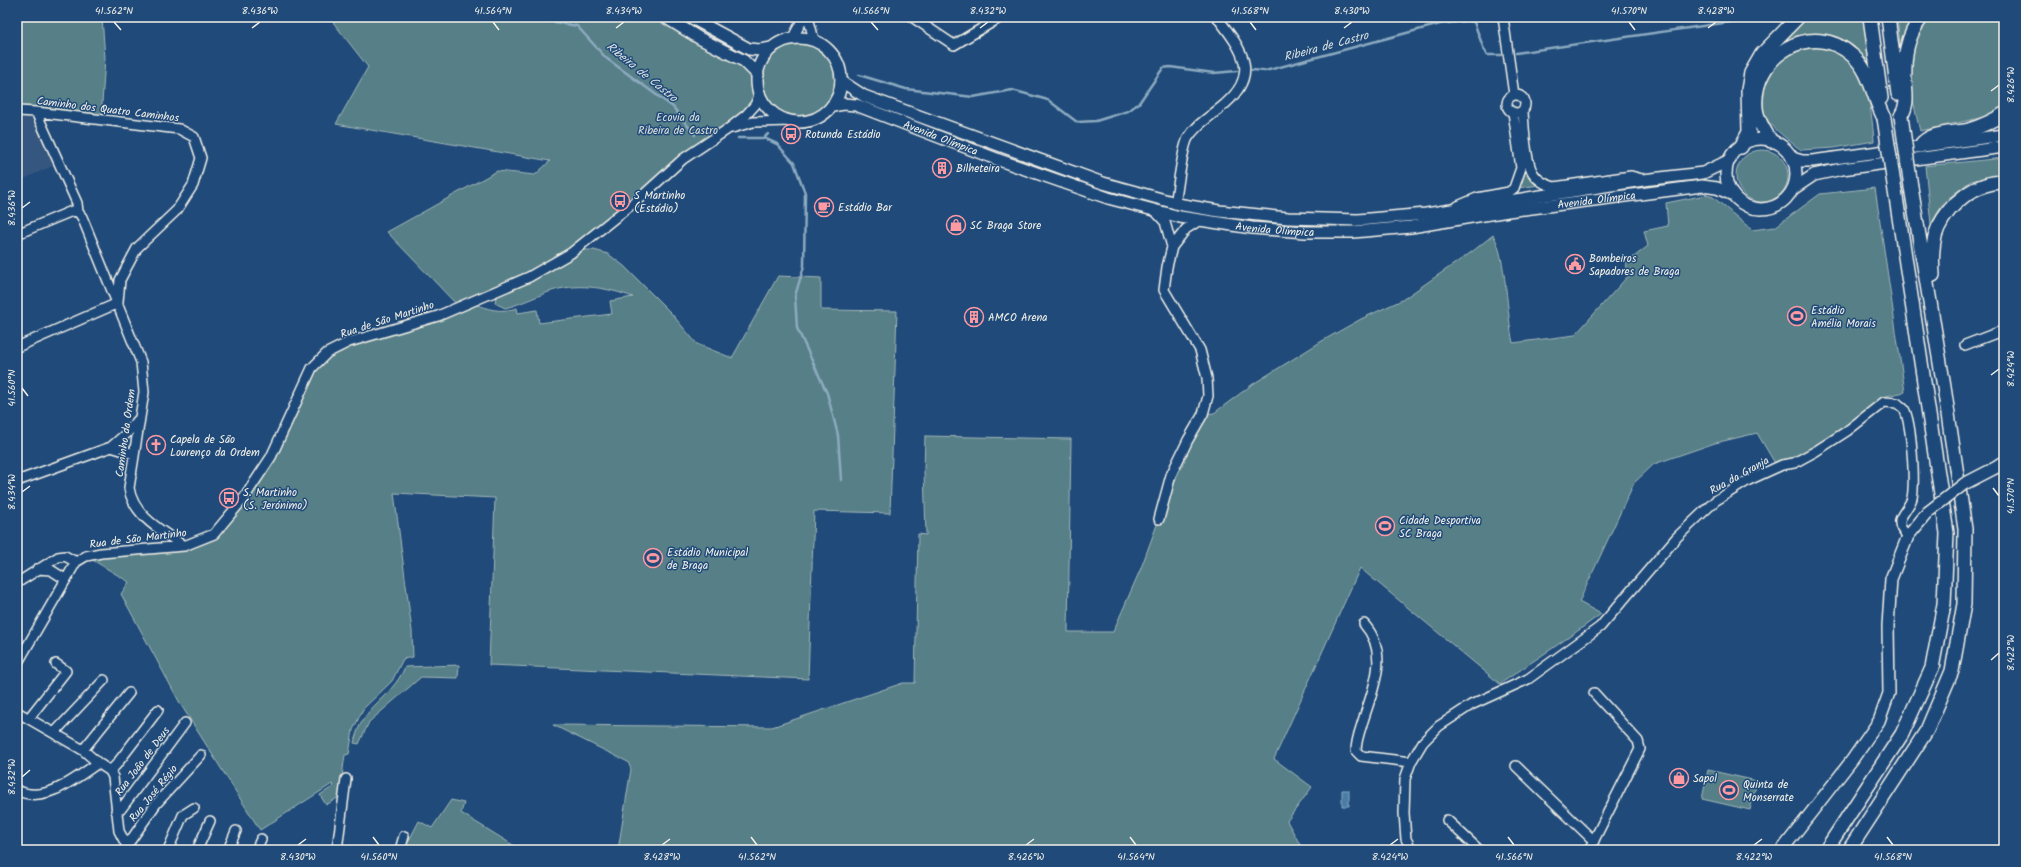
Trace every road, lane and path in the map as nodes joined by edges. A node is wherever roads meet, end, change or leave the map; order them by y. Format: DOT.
graph roads {
  1 [pos="664,17"];
  2 [pos="690,17"];
  3 [pos="804,17"];
  4 [pos="808,17"];
  5 [pos="912,17"];
  6 [pos="1001,17"];
  7 [pos="1217,17"];
  8 [pos="1503,17"];
  9 [pos="1798,17"];
  10 [pos="1870,17"];
  11 [pos="1888,17"];
  12 [pos="1922,17"];
  13 [pos="792,39"];
  14 [pos="814,40"];
  15 [pos="772,48"];
  16 [pos="758,75"];
  17 [pos="841,81"];
  18 [pos="760,93"];
  19 [pos="1514,95"];
  20 [pos="832,106"];
  21 [pos="17,111"];
  22 [pos="1523,111"];
  23 [pos="36,112"];
  24 [pos="1513,112"];
  25 [pos="2004,114"];
  26 [pos="1901,116"];
  27 [pos="1884,118"];
  28 [pos="790,121"];
  29 [pos="728,129"];
  30 [pos="2004,136"];
  31 [pos="194,137"];
  32 [pos="1771,141"];
  33 [pos="1920,146"];
  34 [pos="1740,147"];
  35 [pos="2004,147"];
  36 [pos="1792,158"];
  37 [pos="1730,160"];
  38 [pos="1643,180"];
  39 [pos="2004,182"];
  40 [pos="1793,188"];
  41 [pos="1733,195"];
  42 [pos="1175,204"];
  43 [pos="1453,209"];
  44 [pos="1155,211"];
  45 [pos="78,212"];
  46 [pos="1200,220"];
  47 [pos="17,234"];
  48 [pos="1172,247"];
  49 [pos="118,303"];
  50 [pos="2004,330"];
  51 [pos="1966,345"];
  52 [pos="17,347"];
  53 [pos="1944,387"];
  54 [pos="138,419"];
  55 [pos="111,448"];
  56 [pos="134,454"];
  57 [pos="1999,465"];
  58 [pos="17,481"];
  59 [pos="1159,519"];
  60 [pos="1908,536"];
  61 [pos="184,546"];
  62 [pos="76,562"];
  63 [pos="37,569"];
  64 [pos="65,579"];
  65 [pos="17,583"];
  66 [pos="1364,624"];
  67 [pos="17,664"];
  68 [pos="56,664"];
  69 [pos="104,680"];
  70 [pos="1594,693"];
  71 [pos="129,694"];
  72 [pos="158,710"];
  73 [pos="17,712"];
  74 [pos="29,718"];
  75 [pos="185,723"];
  76 [pos="55,732"];
  77 [pos="83,750"];
  78 [pos="201,755"];
  79 [pos="1411,762"];
  80 [pos="98,763"];
  81 [pos="1516,766"];
  82 [pos="110,771"];
  83 [pos="346,779"];
  84 [pos="17,790"];
  85 [pos="194,808"];
  86 [pos="116,811"];
  87 [pos="1447,820"];
  88 [pos="210,821"];
  89 [pos="236,831"];
  90 [pos="404,836"];
  91 [pos="260,839"];
  92 [pos="1594,841"];
  93 [pos="128,848"];
  94 [pos="168,850"];
  95 [pos="197,850"];
  96 [pos="228,850"];
  97 [pos="256,850"];
  98 [pos="337,850"];
  99 [pos="400,850"];
  100 [pos="1412,850"];
  101 [pos="1479,850"];
  102 [pos="1589,850"];
  103 [pos="1782,850"];
  104 [pos="1826,850"];
  105 [pos="1849,850"];
  1 -- 16 [label="main road"];
  2 -- 15 [label="main road"];
  3 -- 13 [label="street"];
  4 -- 14 [label="street"];
  5 -- 6 [label="street"];
  7 -- 42 [label="street"];
  8 -- 19 [label="street"];
  9 -- 34 [label="highway"];
  10 -- 27 [label="highway"];
  11 -- 26 [label="highway"];
  12 -- 26 [label="highway"];
  13 -- 14 [label="main road"];
  13 -- 15 [label="main road"];
  14 -- 17 [label="main road"];
  15 -- 16 [label="main road"];
  16 -- 18 [label="main road"];
  17 -- 20 [label="main road"];
  17 -- 42 [label="main road, Avenida Olímpica"];
  18 -- 28 [label="main road"];
  18 -- 29 [label="street, Rua de São Martinho"];
  19 -- 22 [label="street"];
  19 -- 24 [label="street"];
  20 -- 28 [label="main road"];
  20 -- 44 [label="main road, Avenida Olímpica"];
  21 -- 23 [label="street, Caminho dos Quatro Caminhos"];
  22 -- 24 [label="street"];
  22 -- 38 [label="street"];
  23 -- 31 [label="street, Caminho dos Quatro Caminhos"];
  23 -- 45 [label="street, Caminho da Ordem"];
  24 -- 43 [label="street"];
  25 -- 33 [label="highway"];
  26 -- 53 [label="highway, bridge"];
  27 -- 32 [label="highway"];
  27 -- 104 [label="highway, bridge"];
  28 -- 29 [label="street, Rua de São Martinho"];
  29 -- 61 [label="street, Rua de São Martinho"];
  30 -- 33 [label="main road"];
  31 -- 49 [label="street, Caminho da Ordem"];
  32 -- 34 [label="main road"];
  32 -- 36 [label="main road"];
  33 -- 36 [label="main road"];
  34 -- 37 [label="main road, Avenida Olímpica"];
  35 -- 40 [label="main road, Avenida Olímpica"];
  36 -- 40 [label="main road"];
  37 -- 38 [label="main road, Avenida Olímpica"];
  37 -- 41 [label="main road, Avenida Olímpica"];
  38 -- 43 [label="main road, Avenida Olímpica"];
  39 -- 53 [label="highway"];
  40 -- 41 [label="main road, Avenida Olímpica"];
  41 -- 46 [label="main road, Avenida Olímpica"];
  42 -- 43 [label="main road, Avenida Olímpica"];
  44 -- 46 [label="main road, Avenida Olímpica"];
  44 -- 48 [label="street"];
  45 -- 47 [label="street"];
  45 -- 49 [label="street, Caminho da Ordem"];
  46 -- 48 [label="street"];
  48 -- 59 [label="street"];
  49 -- 52 [label="street"];
  49 -- 54 [label="street, Caminho da Ordem"];
  50 -- 51 [label="street"];
  53 -- 105 [label="highway"];
  54 -- 55 [label="street"];
  54 -- 56 [label="street, Caminho da Ordem"];
  55 -- 56 [label="street"];
  55 -- 58 [label="street"];
  56 -- 61 [label="street, Caminho da Ordem"];
  57 -- 60 [label="main road, bridge"];
  60 -- 79 [label="street, Rua da Granja"];
  60 -- 103 [label="main road"];
  61 -- 62 [label="street, Rua de São Martinho"];
  62 -- 63 [label="street"];
  62 -- 64 [label="street"];
  63 -- 64 [label="street"];
  63 -- 65 [label="street"];
  64 -- 67 [label="street"];
  66 -- 79 [label="street"];
  68 -- 74 [label="street"];
  69 -- 76 [label="street"];
  70 -- 92 [label="street"];
  71 -- 77 [label="street"];
  72 -- 82 [label="street"];
  73 -- 74 [label="street"];
  74 -- 76 [label="street"];
  75 -- 86 [label="street, Rua João de Deus"];
  76 -- 77 [label="street"];
  77 -- 80 [label="street"];
  78 -- 93 [label="street, Rua José Régio"];
  79 -- 100 [label="street"];
  80 -- 82 [label="street"];
  80 -- 84 [label="street"];
  81 -- 92 [label="street"];
  82 -- 86 [label="street"];
  83 -- 98 [label="street"];
  85 -- 94 [label="street"];
  86 -- 93 [label="street"];
  87 -- 101 [label="street"];
  88 -- 95 [label="street"];
  89 -- 96 [label="street"];
  90 -- 99 [label="street"];
  91 -- 97 [label="street"];
  92 -- 102 [label="street"];
}
